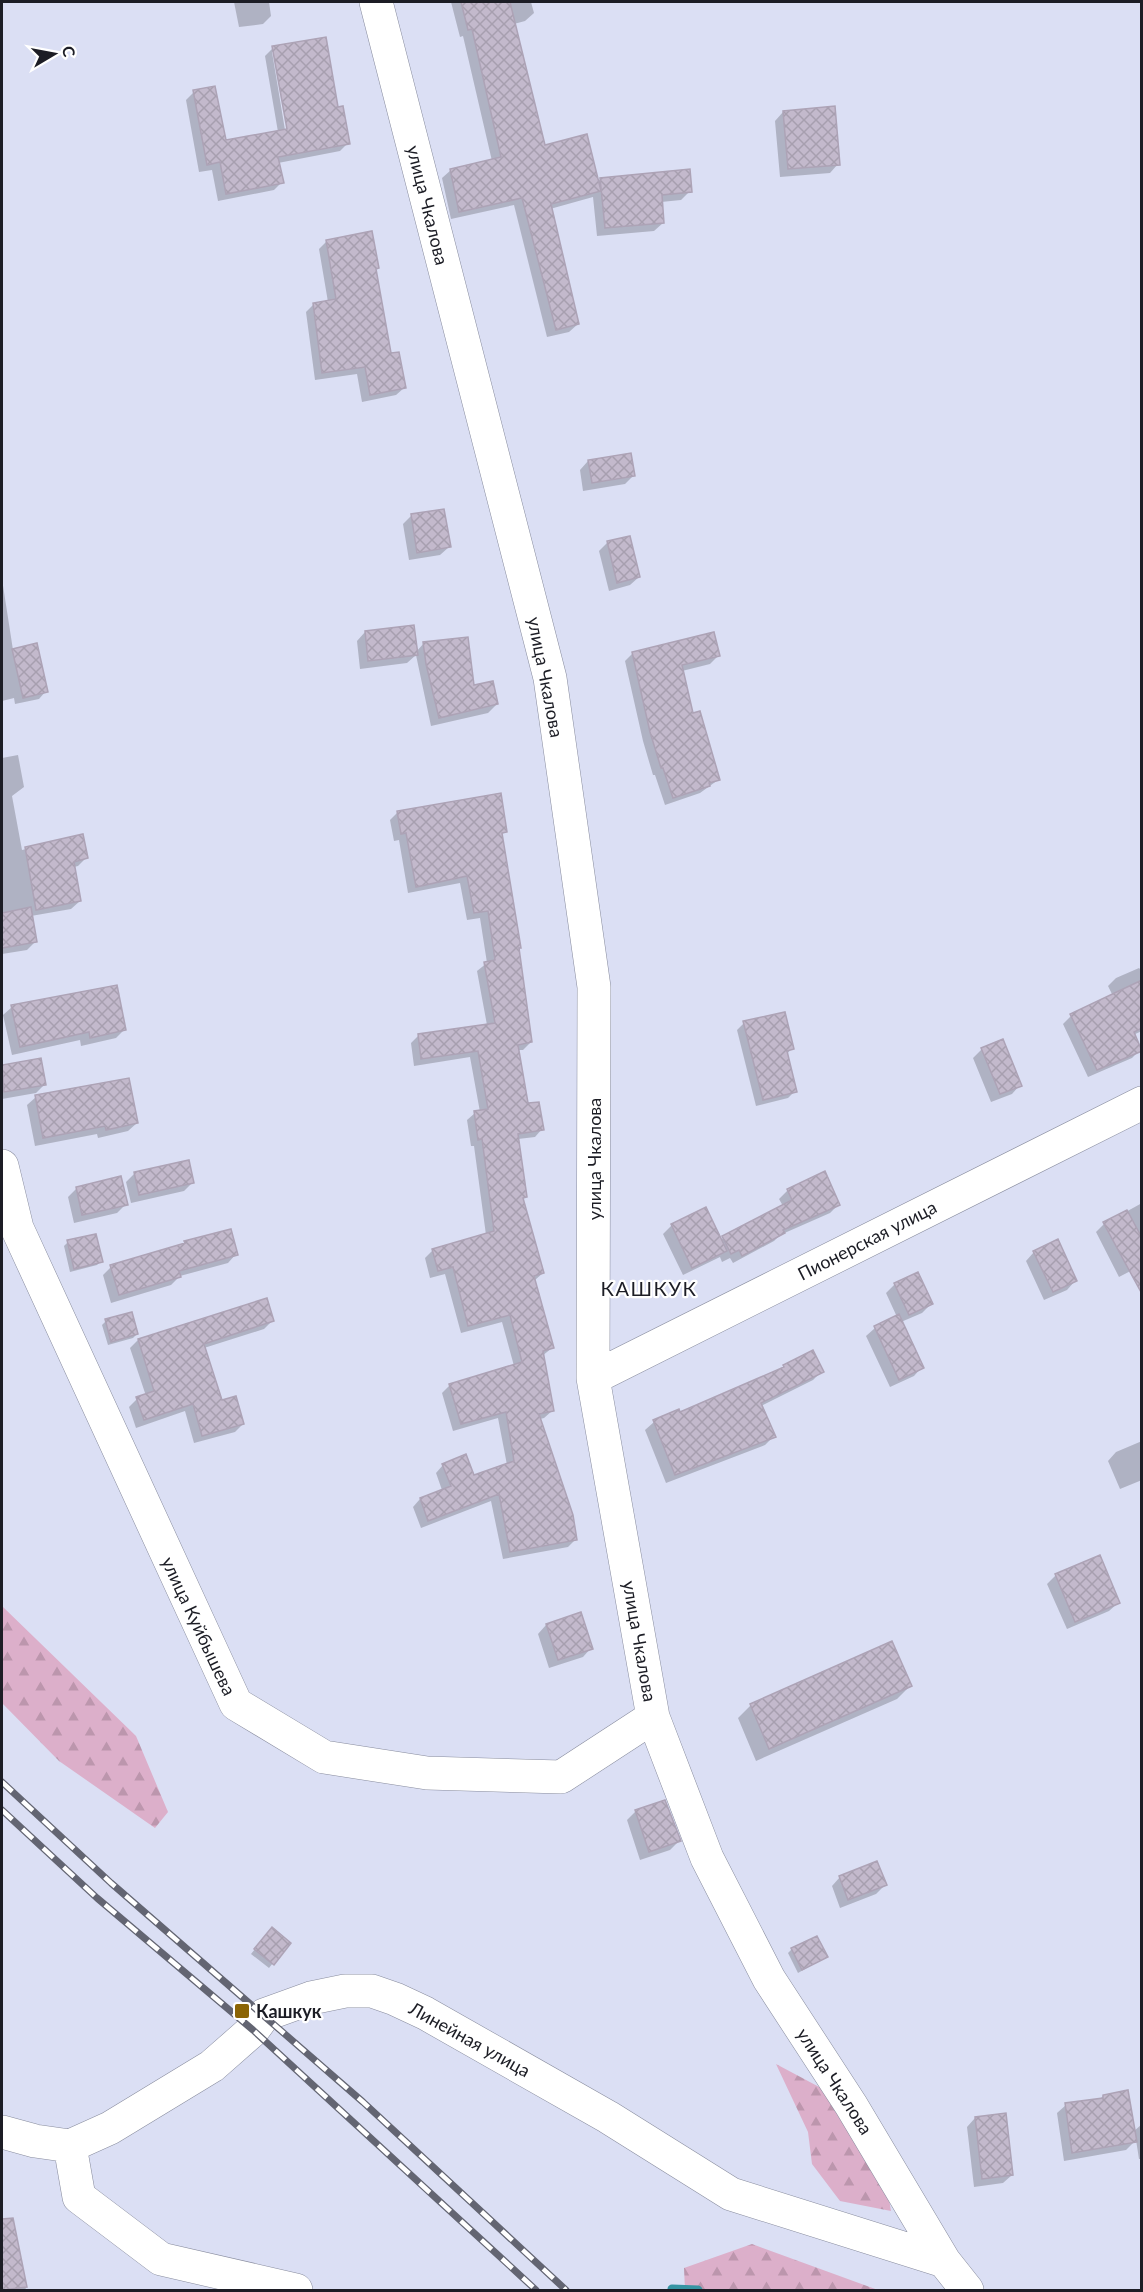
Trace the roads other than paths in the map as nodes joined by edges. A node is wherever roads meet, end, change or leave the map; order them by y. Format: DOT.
graph roads {
  1 [pos="376,2"];
  2 [pos="1142,1103"];
  3 [pos="2,1166"];
  4 [pos="593,1378"];
  5 [pos="653,1717"];
  6 [pos="2,2132"];
  7 [pos="70,2146"];
  8 [pos="944,2261"];
  9 [pos="296,2290"];
  10 [pos="967,2290"];
  1 -- 4 [label="street, улица Чкалова"];
  2 -- 4 [label="street, Пионерская улица"];
  3 -- 5 [label="street, улица Куйбышева"];
  4 -- 5 [label="street, улица Чкалова"];
  5 -- 8 [label="street, улица Чкалова"];
  6 -- 7 [label="street"];
  7 -- 8 [label="street, Линейная улица"];
  7 -- 9 [label="street"];
  8 -- 10 [label="street, улица Чкалова"];
}
